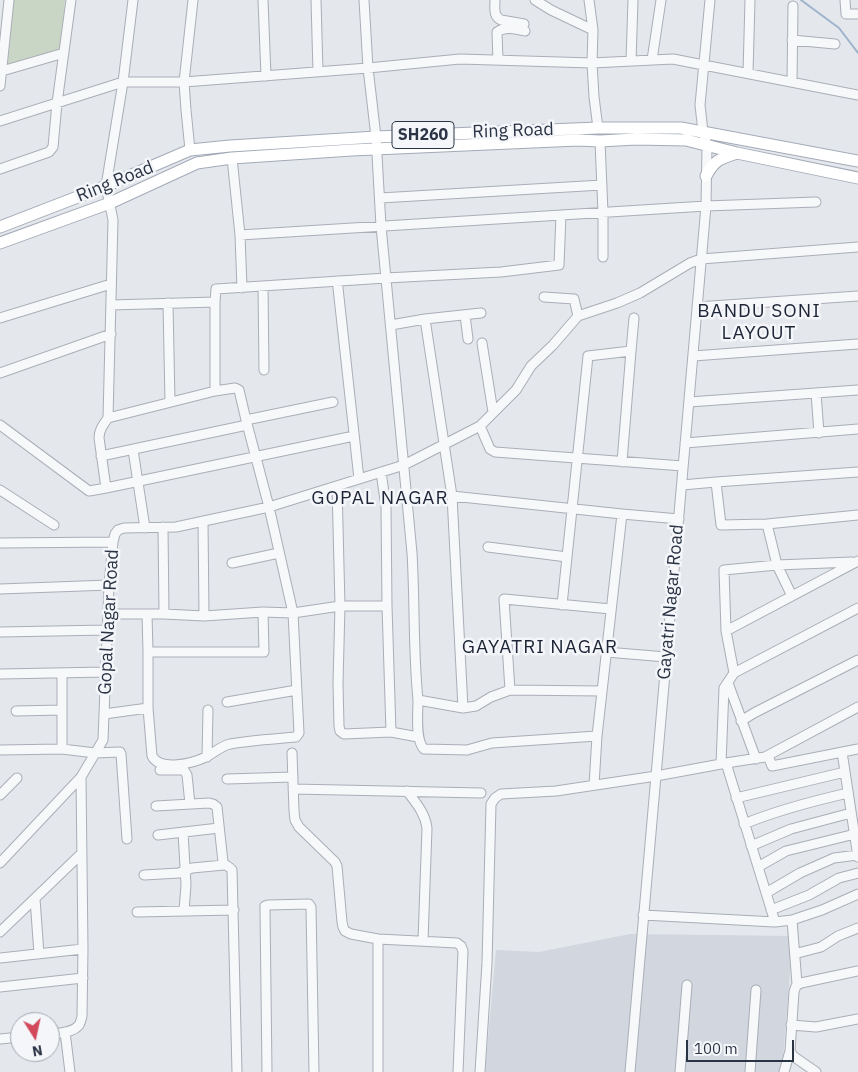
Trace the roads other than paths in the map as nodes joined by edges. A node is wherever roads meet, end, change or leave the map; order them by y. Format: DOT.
graph roads {
  1 [pos="71,0"];
  2 [pos="133,0"];
  3 [pos="193,0"];
  4 [pos="263,0"];
  5 [pos="316,0"];
  6 [pos="364,0"];
  7 [pos="495,0"];
  8 [pos="535,0"];
  9 [pos="590,0"];
  10 [pos="633,0"];
  11 [pos="661,0"];
  12 [pos="710,0"];
  13 [pos="750,0"];
  14 [pos="846,0"];
  15 [pos="6,5"];
  16 [pos="793,6"];
  17 [pos="858,14"];
  18 [pos="593,30"];
  19 [pos="792,40"];
  20 [pos="835,44"];
  21 [pos="64,53"];
  22 [pos="498,60"];
  23 [pos="652,60"];
  24 [pos="630,61"];
  25 [pos="592,63"];
  26 [pos="704,64"];
  27 [pos="368,68"];
  28 [pos="2,71"];
  29 [pos="318,72"];
  30 [pos="748,73"];
  31 [pos="266,76"];
  32 [pos="123,82"];
  33 [pos="184,82"];
  34 [pos="792,82"];
  35 [pos="0,86"];
  36 [pos="858,95"];
  37 [pos="57,103"];
  38 [pos="0,121"];
  39 [pos="598,128"];
  40 [pos="703,132"];
  41 [pos="376,137"];
  42 [pos="600,140"];
  43 [pos="707,145"];
  44 [pos="377,149"];
  45 [pos="190,150"];
  46 [pos="737,153"];
  47 [pos="232,158"];
  48 [pos="858,161"];
  49 [pos="0,169"];
  50 [pos="706,176"];
  51 [pos="858,178"];
  52 [pos="602,185"];
  53 [pos="106,186"];
  54 [pos="380,198"];
  55 [pos="816,202"];
  56 [pos="110,203"];
  57 [pos="706,206"];
  58 [pos="603,213"];
  59 [pos="561,215"];
  60 [pos="381,226"];
  61 [pos="0,227"];
  62 [pos="240,235"];
  63 [pos="0,243"];
  64 [pos="858,247"];
  65 [pos="603,257"];
  66 [pos="701,258"];
  67 [pos="386,278"];
  68 [pos="338,281"];
  69 [pos="111,284"];
  70 [pos="263,286"];
  71 [pos="242,288"];
  72 [pos="858,296"];
  73 [pos="544,297"];
  74 [pos="215,302"];
  75 [pos="168,303"];
  76 [pos="111,305"];
  77 [pos="697,307"];
  78 [pos="481,313"];
  79 [pos="465,315"];
  80 [pos="578,316"];
  81 [pos="0,318"];
  82 [pos="634,318"];
  83 [pos="425,319"];
  84 [pos="391,325"];
  85 [pos="111,334"];
  86 [pos="468,339"];
  87 [pos="482,343"];
  88 [pos="858,344"];
  89 [pos="631,351"];
  90 [pos="693,356"];
  91 [pos="264,370"];
  92 [pos="0,373"];
  93 [pos="858,390"];
  94 [pos="215,391"];
  95 [pos="816,393"];
  96 [pos="170,402"];
  97 [pos="333,402"];
  98 [pos="689,402"];
  99 [pos="493,412"];
  100 [pos="108,418"];
  101 [pos="246,422"];
  102 [pos="0,425"];
  103 [pos="480,426"];
  104 [pos="858,429"];
  105 [pos="819,432"];
  106 [pos="354,436"];
  107 [pos="685,443"];
  108 [pos="445,444"];
  109 [pos="133,450"];
  110 [pos="101,456"];
  111 [pos="256,458"];
  112 [pos="578,459"];
  113 [pos="622,462"];
  114 [pos="404,465"];
  115 [pos="683,466"];
  116 [pos="381,472"];
  117 [pos="858,472"];
  118 [pos="359,479"];
  119 [pos="138,481"];
  120 [pos="716,482"];
  121 [pos="682,485"];
  122 [pos="337,486"];
  123 [pos="106,488"];
  124 [pos="0,490"];
  125 [pos="452,496"];
  126 [pos="269,507"];
  127 [pos="572,508"];
  128 [pos="622,514"];
  129 [pos="858,515"];
  130 [pos="678,519"];
  131 [pos="203,521"];
  132 [pos="767,524"];
  133 [pos="54,525"];
  134 [pos="163,527"];
  135 [pos="145,528"];
  136 [pos="113,542"];
  137 [pos="0,543"];
  138 [pos="488,547"];
  139 [pos="279,553"];
  140 [pos="567,557"];
  141 [pos="857,561"];
  142 [pos="232,563"];
  143 [pos="777,565"];
  144 [pos="109,585"];
  145 [pos="0,589"];
  146 [pos="792,596"];
  147 [pos="562,605"];
  148 [pos="340,606"];
  149 [pos="387,606"];
  150 [pos="858,608"];
  151 [pos="611,610"];
  152 [pos="263,612"];
  153 [pos="108,614"];
  154 [pos="147,614"];
  155 [pos="164,614"];
  156 [pos="293,614"];
  157 [pos="204,616"];
  158 [pos="108,630"];
  159 [pos="726,631"];
  160 [pos="0,632"];
  161 [pos="148,652"];
  162 [pos="606,652"];
  163 [pos="666,657"];
  164 [pos="858,660"];
  165 [pos="106,672"];
  166 [pos="62,673"];
  167 [pos="734,673"];
  168 [pos="0,674"];
  169 [pos="728,683"];
  170 [pos="297,690"];
  171 [pos="510,690"];
  172 [pos="602,691"];
  173 [pos="418,700"];
  174 [pos="227,702"];
  175 [pos="858,707"];
  176 [pos="148,708"];
  177 [pos="463,708"];
  178 [pos="62,710"];
  179 [pos="208,710"];
  180 [pos="16,711"];
  181 [pos="104,714"];
  182 [pos="742,721"];
  183 [pos="391,732"];
  184 [pos="597,736"];
  185 [pos="418,737"];
  186 [pos="62,749"];
  187 [pos="858,749"];
  188 [pos="0,750"];
  189 [pos="842,752"];
  190 [pos="95,753"];
  191 [pos="292,753"];
  192 [pos="768,756"];
  193 [pos="207,757"];
  194 [pos="756,759"];
  195 [pos="724,764"];
  196 [pos="160,770"];
  197 [pos="845,772"];
  198 [pos="656,776"];
  199 [pos="81,777"];
  200 [pos="293,777"];
  201 [pos="18,778"];
  202 [pos="227,779"];
  203 [pos="594,785"];
  204 [pos="293,789"];
  205 [pos="407,791"];
  206 [pos="481,793"];
  207 [pos="848,793"];
  208 [pos="0,795"];
  209 [pos="736,798"];
  210 [pos="190,804"];
  211 [pos="156,806"];
  212 [pos="851,813"];
  213 [pos="744,824"];
  214 [pos="219,828"];
  215 [pos="183,832"];
  216 [pos="854,834"];
  217 [pos="158,835"];
  218 [pos="127,839"];
  219 [pos="751,846"];
  220 [pos="82,853"];
  221 [pos="858,856"];
  222 [pos="2,858"];
  223 [pos="224,865"];
  224 [pos="758,867"];
  225 [pos="185,871"];
  226 [pos="858,873"];
  227 [pos="144,875"];
  228 [pos="766,892"];
  229 [pos="858,894"];
  230 [pos="35,899"];
  231 [pos="234,910"];
  232 [pos="771,910"];
  233 [pos="184,911"];
  234 [pos="137,912"];
  235 [pos="644,915"];
  236 [pos="792,920"];
  237 [pos="775,922"];
  238 [pos="858,928"];
  239 [pos="0,932"];
  240 [pos="378,939"];
  241 [pos="423,941"];
  242 [pos="83,949"];
  243 [pos="798,953"];
  244 [pos="39,954"];
  245 [pos="0,958"];
  246 [pos="858,971"];
  247 [pos="83,978"];
  248 [pos="797,984"];
  249 [pos="687,985"];
  250 [pos="0,987"];
  251 [pos="756,990"];
  252 [pos="858,1019"];
  253 [pos="791,1025"];
  254 [pos="65,1032"];
  255 [pos="60,1033"];
  256 [pos="790,1051"];
  257 [pos="70,1072"];
  258 [pos="237,1072"];
  259 [pos="267,1072"];
  260 [pos="314,1072"];
  261 [pos="378,1072"];
  262 [pos="458,1072"];
  263 [pos="480,1072"];
  264 [pos="630,1072"];
  265 [pos="680,1072"];
  266 [pos="750,1072"];
  267 [pos="784,1072"];
  268 [pos="816,1072"];
  1 -- 21 [label="street"];
  2 -- 32 [label="street"];
  3 -- 33 [label="street"];
  4 -- 31 [label="street"];
  5 -- 29 [label="street"];
  6 -- 27 [label="street"];
  7 -- 22 [label="street"];
  8 -- 18 [label="street"];
  9 -- 18 [label="street"];
  10 -- 24 [label="street"];
  11 -- 23 [label="street"];
  12 -- 26 [label="street, Gayatri Nagar Road"];
  13 -- 30 [label="street"];
  14 -- 17 [label="street"];
  15 -- 28 [label="street"];
  16 -- 19 [label="street"];
  18 -- 25 [label="street"];
  19 -- 20 [label="street"];
  19 -- 34 [label="street"];
  21 -- 28 [label="street"];
  21 -- 37 [label="street"];
  22 -- 25 [label="street"];
  22 -- 27 [label="street"];
  23 -- 24 [label="street"];
  23 -- 26 [label="street"];
  24 -- 25 [label="street"];
  25 -- 39 [label="street"];
  26 -- 30 [label="street"];
  26 -- 40 [label="street, Gayatri Nagar Road"];
  27 -- 29 [label="street"];
  27 -- 41 [label="street"];
  28 -- 35 [label="street"];
  29 -- 31 [label="street"];
  30 -- 34 [label="street"];
  31 -- 33 [label="street"];
  32 -- 33 [label="street"];
  32 -- 37 [label="street"];
  32 -- 53 [label="street"];
  33 -- 45 [label="street"];
  34 -- 36 [label="street"];
  37 -- 38 [label="street"];
  37 -- 49 [label="street"];
  39 -- 40 [label="main road, Ring Road / SH260"];
  39 -- 41 [label="main road, Ring Road / SH260"];
  40 -- 43 [label="street, Gayatri Nagar Road"];
  40 -- 48 [label="main road, Ring Road / SH260"];
  41 -- 44 [label="street"];
  41 -- 45 [label="main road, Ring Road / SH260"];
  42 -- 43 [label="main road, Ring Road / SH260"];
  42 -- 44 [label="main road, Ring Road / SH260"];
  42 -- 52 [label="street"];
  43 -- 46 [label="main road, SH260"];
  43 -- 50 [label="street, Gayatri Nagar Road"];
  44 -- 47 [label="main road, Ring Road / SH260"];
  44 -- 54 [label="street"];
  45 -- 53 [label="main road, Ring Road / SH260"];
  46 -- 50 [label="main road"];
  46 -- 51 [label="main road, SH260"];
  47 -- 56 [label="main road, Ring Road / SH260"];
  47 -- 62 [label="street"];
  50 -- 57 [label="street, Gayatri Nagar Road"];
  52 -- 54 [label="street"];
  52 -- 58 [label="street"];
  53 -- 56 [label="street"];
  53 -- 61 [label="main road, Ring Road / SH260"];
  54 -- 60 [label="street"];
  55 -- 57 [label="street"];
  56 -- 63 [label="main road, Ring Road / SH260"];
  56 -- 69 [label="street"];
  57 -- 58 [label="street"];
  57 -- 66 [label="street, Gayatri Nagar Road"];
  58 -- 59 [label="street"];
  58 -- 65 [label="street"];
  59 -- 60 [label="street"];
  59 -- 67 [label="street"];
  60 -- 62 [label="street"];
  60 -- 67 [label="street"];
  62 -- 71 [label="street"];
  64 -- 66 [label="street"];
  66 -- 77 [label="street, Gayatri Nagar Road"];
  66 -- 80 [label="street"];
  67 -- 68 [label="street"];
  67 -- 84 [label="street"];
  68 -- 70 [label="street"];
  68 -- 106 [label="street"];
  69 -- 76 [label="street"];
  69 -- 81 [label="street"];
  70 -- 71 [label="street"];
  70 -- 91 [label="street"];
  71 -- 74 [label="street"];
  72 -- 77 [label="street"];
  73 -- 80 [label="street"];
  74 -- 75 [label="street"];
  74 -- 94 [label="street"];
  75 -- 76 [label="street"];
  75 -- 96 [label="street"];
  76 -- 85 [label="street"];
  77 -- 90 [label="street, Gayatri Nagar Road"];
  78 -- 79 [label="street"];
  79 -- 83 [label="street"];
  79 -- 86 [label="street"];
  80 -- 99 [label="street, Gopal Nagar Road"];
  82 -- 89 [label="street"];
  83 -- 84 [label="street"];
  83 -- 108 [label="street"];
  84 -- 114 [label="street"];
  85 -- 92 [label="street"];
  85 -- 100 [label="street"];
  87 -- 99 [label="street"];
  88 -- 90 [label="street"];
  89 -- 112 [label="street"];
  89 -- 113 [label="street"];
  90 -- 98 [label="street, Gayatri Nagar Road"];
  93 -- 95 [label="street"];
  94 -- 96 [label="street"];
  94 -- 101 [label="street"];
  95 -- 98 [label="street"];
  95 -- 105 [label="street"];
  96 -- 100 [label="street"];
  97 -- 101 [label="street"];
  98 -- 107 [label="street, Gayatri Nagar Road"];
  99 -- 103 [label="street, Gopal Nagar Road"];
  100 -- 110 [label="street"];
  101 -- 109 [label="street"];
  101 -- 111 [label="street"];
  102 -- 123 [label="street"];
  103 -- 108 [label="street, Gopal Nagar Road"];
  103 -- 112 [label="street"];
  104 -- 105 [label="street"];
  105 -- 107 [label="street"];
  106 -- 111 [label="street"];
  106 -- 118 [label="street"];
  107 -- 115 [label="street, Gayatri Nagar Road"];
  108 -- 114 [label="street, Gopal Nagar Road"];
  108 -- 125 [label="street"];
  109 -- 110 [label="street"];
  109 -- 119 [label="street"];
  110 -- 123 [label="street"];
  111 -- 119 [label="street"];
  111 -- 126 [label="street"];
  112 -- 113 [label="street"];
  112 -- 127 [label="street"];
  113 -- 115 [label="street"];
  114 -- 116 [label="street, Gopal Nagar Road"];
  114 -- 173 [label="street"];
  115 -- 121 [label="street, Gayatri Nagar Road"];
  116 -- 118 [label="street, Gopal Nagar Road"];
  116 -- 149 [label="street"];
  117 -- 120 [label="street"];
  118 -- 122 [label="street, Gopal Nagar Road"];
  119 -- 123 [label="street"];
  119 -- 135 [label="street"];
  120 -- 121 [label="street"];
  120 -- 132 [label="street"];
  121 -- 130 [label="street, Gayatri Nagar Road"];
  122 -- 126 [label="street, Gopal Nagar Road"];
  122 -- 148 [label="street"];
  124 -- 133 [label="street"];
  125 -- 127 [label="street"];
  125 -- 177 [label="street"];
  126 -- 131 [label="street, Gopal Nagar Road"];
  126 -- 139 [label="street"];
  127 -- 128 [label="street"];
  127 -- 140 [label="street"];
  128 -- 130 [label="street"];
  128 -- 151 [label="street"];
  129 -- 132 [label="street"];
  130 -- 163 [label="street, Gayatri Nagar Road"];
  131 -- 134 [label="street, Gopal Nagar Road"];
  131 -- 157 [label="street"];
  132 -- 143 [label="street"];
  134 -- 135 [label="street, Gopal Nagar Road"];
  134 -- 155 [label="street"];
  135 -- 136 [label="street, Gopal Nagar Road"];
  136 -- 137 [label="street"];
  136 -- 144 [label="street, Gopal Nagar Road"];
  138 -- 140 [label="street"];
  139 -- 142 [label="street"];
  139 -- 156 [label="street"];
  140 -- 147 [label="street"];
  141 -- 143 [label="street"];
  141 -- 146 [label="street"];
  143 -- 146 [label="street"];
  143 -- 159 [label="street"];
  144 -- 145 [label="street"];
  144 -- 153 [label="street, Gopal Nagar Road"];
  146 -- 159 [label="street"];
  147 -- 151 [label="street"];
  147 -- 171 [label="street"];
  148 -- 149 [label="street"];
  148 -- 156 [label="street"];
  148 -- 183 [label="street"];
  149 -- 183 [label="street"];
  150 -- 167 [label="street"];
  151 -- 162 [label="street"];
  152 -- 156 [label="street"];
  152 -- 157 [label="street"];
  152 -- 161 [label="street"];
  153 -- 154 [label="street"];
  153 -- 158 [label="street, Gopal Nagar Road"];
  154 -- 155 [label="street"];
  154 -- 161 [label="street"];
  155 -- 157 [label="street"];
  156 -- 170 [label="street"];
  158 -- 160 [label="street"];
  158 -- 165 [label="street, Gopal Nagar Road"];
  159 -- 167 [label="street"];
  161 -- 176 [label="street"];
  162 -- 163 [label="street"];
  162 -- 172 [label="street"];
  163 -- 198 [label="street, Gayatri Nagar Road"];
  164 -- 182 [label="street"];
  165 -- 166 [label="street"];
  165 -- 181 [label="street, Gopal Nagar Road"];
  166 -- 168 [label="street"];
  166 -- 178 [label="street"];
  167 -- 169 [label="street"];
  169 -- 182 [label="street"];
  169 -- 195 [label="street"];
  170 -- 174 [label="street"];
  170 -- 193 [label="street"];
  171 -- 172 [label="street"];
  171 -- 177 [label="street"];
  172 -- 184 [label="street"];
  173 -- 177 [label="street"];
  173 -- 185 [label="street"];
  175 -- 192 [label="street"];
  176 -- 181 [label="street"];
  176 -- 193 [label="street"];
  178 -- 180 [label="street"];
  178 -- 186 [label="street"];
  179 -- 193 [label="street"];
  181 -- 190 [label="street, Gopal Nagar Road"];
  182 -- 194 [label="street"];
  183 -- 185 [label="street"];
  184 -- 185 [label="street"];
  184 -- 203 [label="street"];
  186 -- 188 [label="street"];
  186 -- 190 [label="street"];
  187 -- 189 [label="street"];
  189 -- 192 [label="street"];
  189 -- 197 [label="street"];
  190 -- 199 [label="street, Gopal Nagar Road"];
  190 -- 218 [label="street"];
  191 -- 200 [label="street"];
  192 -- 194 [label="street"];
  194 -- 195 [label="street"];
  195 -- 198 [label="street"];
  195 -- 209 [label="street"];
  196 -- 210 [label="street"];
  197 -- 207 [label="street"];
  197 -- 209 [label="street"];
  198 -- 203 [label="street"];
  198 -- 235 [label="street, Gayatri Nagar Road"];
  199 -- 220 [label="street"];
  199 -- 222 [label="street, Gopal Nagar Road"];
  200 -- 202 [label="street"];
  200 -- 204 [label="street"];
  201 -- 208 [label="street"];
  203 -- 263 [label="street"];
  204 -- 205 [label="street"];
  204 -- 240 [label="street"];
  205 -- 206 [label="street"];
  205 -- 241 [label="street"];
  207 -- 212 [label="street"];
  207 -- 213 [label="street"];
  209 -- 213 [label="street"];
  210 -- 211 [label="street"];
  210 -- 214 [label="street"];
  212 -- 216 [label="street"];
  212 -- 219 [label="street"];
  213 -- 219 [label="street"];
  214 -- 215 [label="street"];
  214 -- 223 [label="street"];
  215 -- 217 [label="street"];
  215 -- 225 [label="street"];
  216 -- 221 [label="street"];
  216 -- 224 [label="street"];
  219 -- 224 [label="street"];
  220 -- 230 [label="street"];
  220 -- 242 [label="street"];
  221 -- 228 [label="street"];
  223 -- 225 [label="street"];
  223 -- 231 [label="street"];
  224 -- 228 [label="street"];
  225 -- 227 [label="street"];
  225 -- 233 [label="street"];
  226 -- 232 [label="street"];
  228 -- 232 [label="street"];
  229 -- 236 [label="street"];
  230 -- 239 [label="street"];
  230 -- 244 [label="street"];
  231 -- 233 [label="street"];
  231 -- 258 [label="street"];
  232 -- 237 [label="street"];
  233 -- 234 [label="street"];
  235 -- 237 [label="street"];
  235 -- 264 [label="street, Gayatri Nagar Road"];
  236 -- 237 [label="street"];
  236 -- 248 [label="street"];
  238 -- 243 [label="street"];
  240 -- 241 [label="street"];
  240 -- 261 [label="street"];
  241 -- 262 [label="street"];
  242 -- 244 [label="street"];
  242 -- 247 [label="street"];
  244 -- 245 [label="street"];
  246 -- 248 [label="street"];
  247 -- 250 [label="street"];
  247 -- 254 [label="street"];
  248 -- 253 [label="street"];
  249 -- 265 [label="street"];
  251 -- 266 [label="street"];
  252 -- 253 [label="street"];
  253 -- 256 [label="street"];
  254 -- 255 [label="street"];
  254 -- 257 [label="street"];
  256 -- 267 [label="street"];
  256 -- 268 [label="street"];
  259 -- 260 [label="street"];
}
